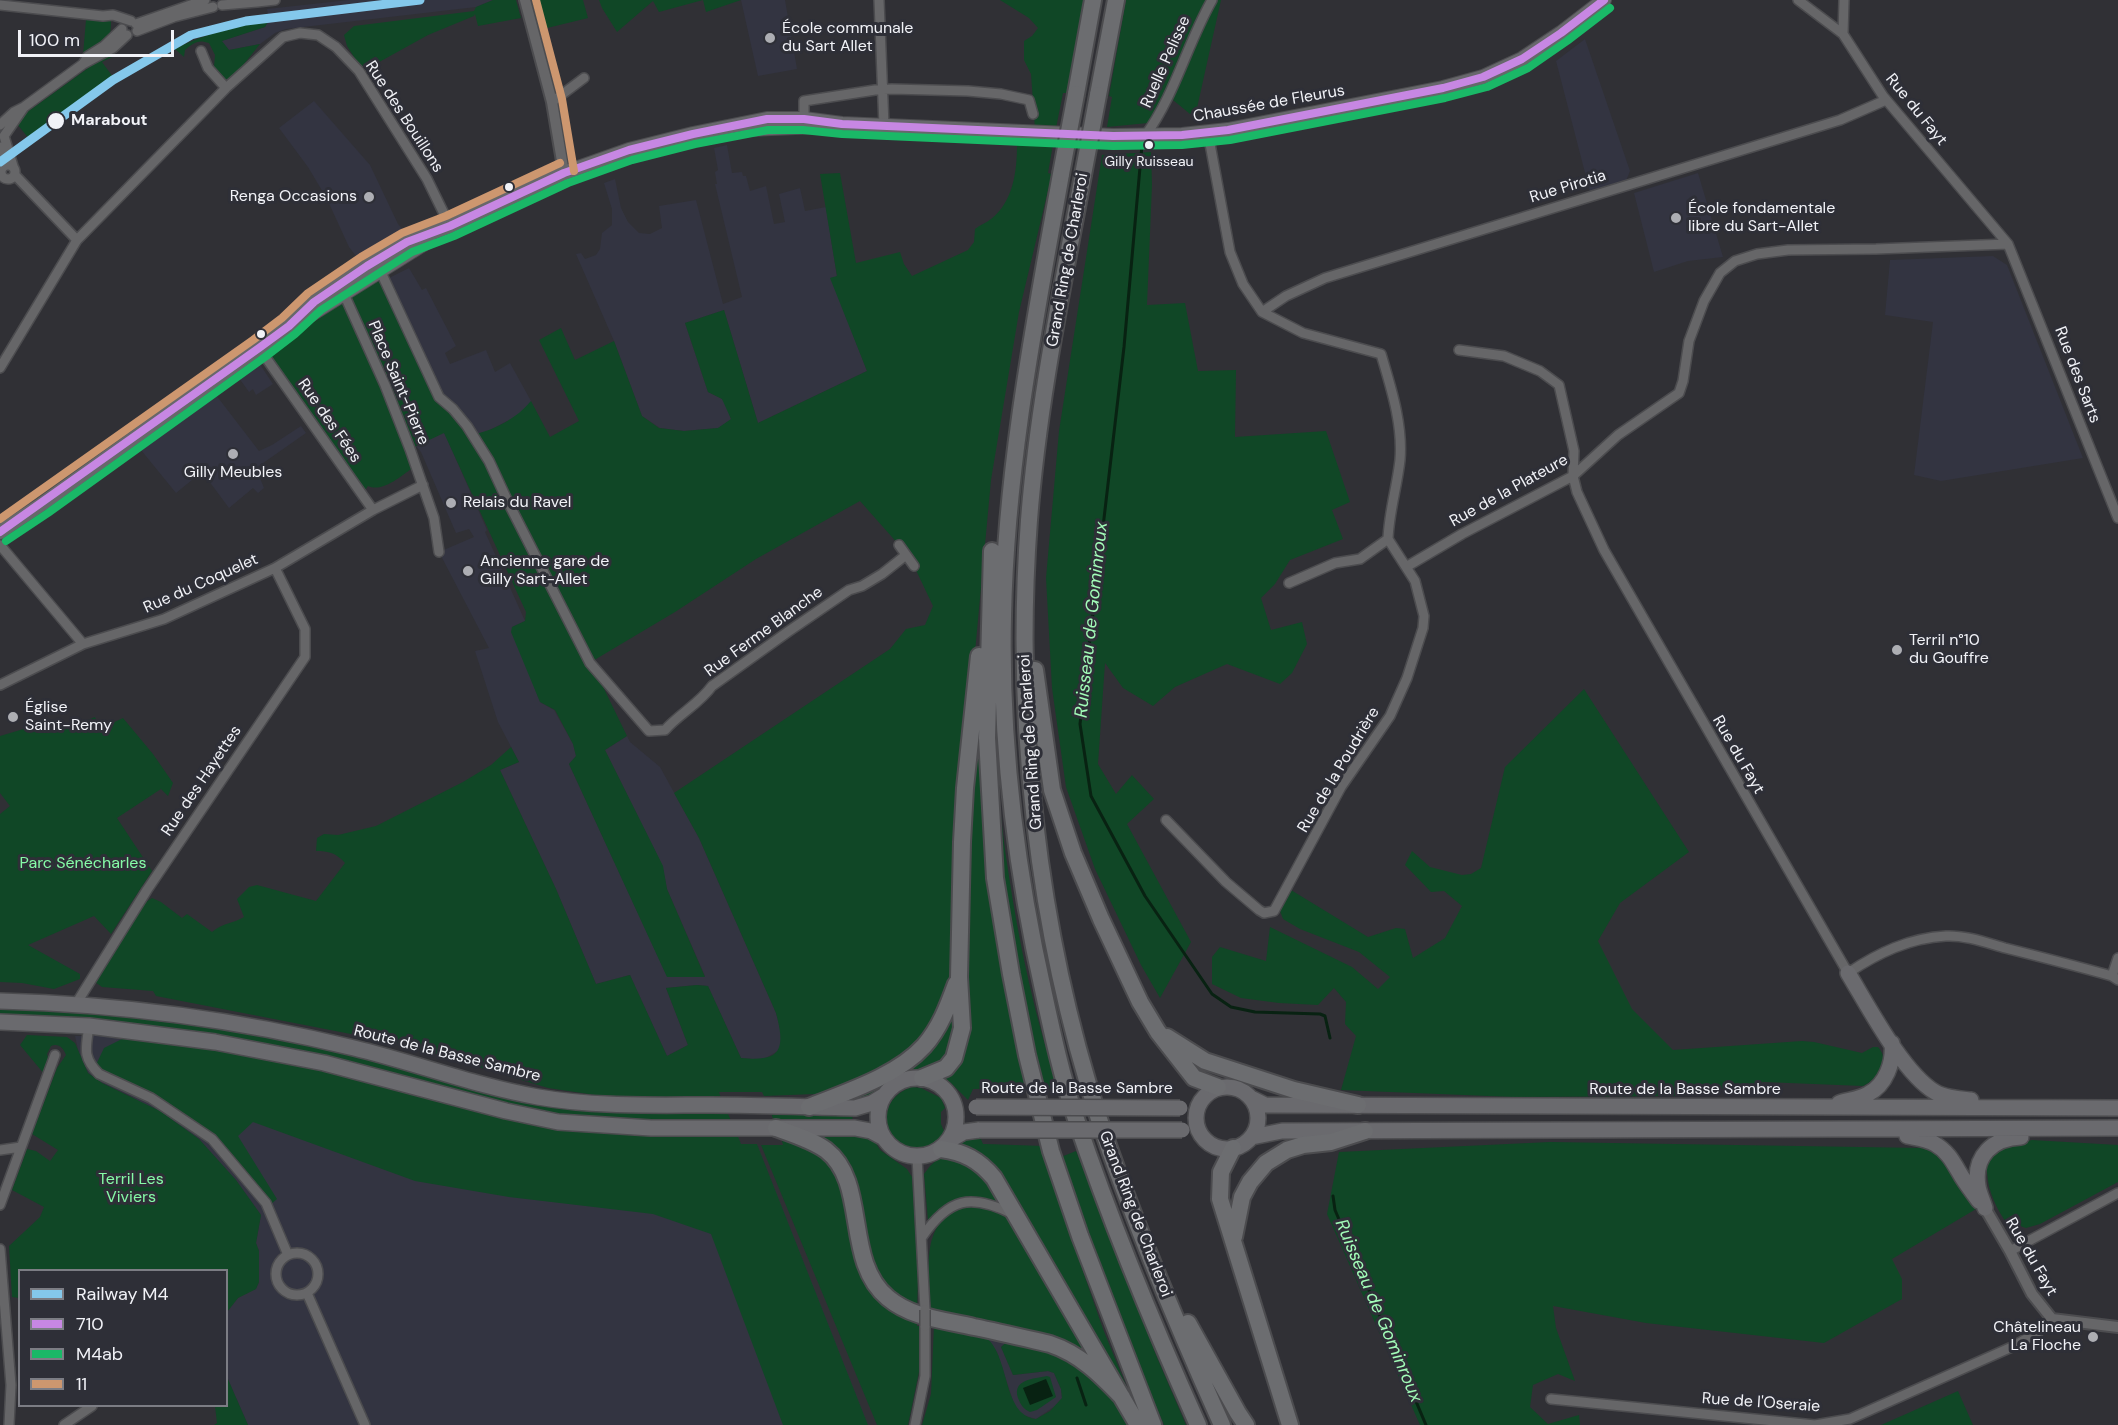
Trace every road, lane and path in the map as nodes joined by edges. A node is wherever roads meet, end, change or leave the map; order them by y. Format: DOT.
graph roads {
  1 [pos="275,0"];
  2 [pos="879,0"];
  3 [pos="1093,0"];
  4 [pos="1116,0"];
  5 [pos="1212,0"];
  6 [pos="1604,0"];
  7 [pos="1798,0"];
  8 [pos="1844,0"];
  9 [pos="255,1"];
  10 [pos="214,2"];
  11 [pos="525,3"];
  12 [pos="0,5"];
  13 [pos="129,28"];
  14 [pos="1843,34"];
  15 [pos="201,51"];
  16 [pos="584,78"];
  17 [pos="226,88"];
  18 [pos="883,91"];
  19 [pos="1886,100"];
  20 [pos="552,102"];
  21 [pos="24,106"];
  22 [pos="1033,114"];
  23 [pos="804,119"];
  24 [pos="842,124"];
  25 [pos="0,126"];
  26 [pos="884,126"];
  27 [pos="723,128"];
  28 [pos="1208,133"];
  29 [pos="1145,136"];
  30 [pos="2,138"];
  31 [pos="0,147"];
  32 [pos="11,169"];
  33 [pos="564,173"];
  34 [pos="1,176"];
  35 [pos="450,226"];
  36 [pos="77,240"];
  37 [pos="2008,244"];
  38 [pos="377,266"];
  39 [pos="344,294"];
  40 [pos="1262,312"];
  41 [pos="289,326"];
  42 [pos="259,348"];
  43 [pos="1459,350"];
  44 [pos="0,368"];
  45 [pos="1573,476"];
  46 [pos="423,484"];
  47 [pos="373,510"];
  48 [pos="1008,515"];
  49 [pos="2118,518"];
  50 [pos="0,532"];
  51 [pos="1388,539"];
  52 [pos="0,545"];
  53 [pos="899,545"];
  54 [pos="992,551"];
  55 [pos="439,552"];
  56 [pos="906,555"];
  57 [pos="914,566"];
  58 [pos="1406,567"];
  59 [pos="275,568"];
  60 [pos="1290,584"];
  61 [pos="1024,619"];
  62 [pos="83,644"];
  63 [pos="0,685"];
  64 [pos="1167,820"];
  65 [pos="2118,958"];
  66 [pos="1848,973"];
  67 [pos="959,977"];
  68 [pos="2115,978"];
  69 [pos="0,1001"];
  70 [pos="76,1004"];
  71 [pos="0,1022"];
  72 [pos="89,1026"];
  73 [pos="1158,1032"];
  74 [pos="1892,1043"];
  75 [pos="55,1055"];
  76 [pos="922,1078"];
  77 [pos="1218,1088"];
  78 [pos="885,1095"];
  79 [pos="1252,1099"];
  80 [pos="1201,1100"];
  81 [pos="953,1101"];
  82 [pos="1358,1105"];
  83 [pos="809,1107"];
  84 [pos="2030,1107"];
  85 [pos="1828,1108"];
  86 [pos="2118,1108"];
  87 [pos="776,1128"];
  88 [pos="2066,1128"];
  89 [pos="2118,1128"];
  90 [pos="1901,1129"];
  91 [pos="1365,1131"];
  92 [pos="1201,1135"];
  93 [pos="1252,1137"];
  94 [pos="884,1138"];
  95 [pos="945,1144"];
  96 [pos="21,1147"];
  97 [pos="1233,1148"];
  98 [pos="0,1150"];
  99 [pos="917,1157"];
  100 [pos="2118,1193"];
  101 [pos="0,1205"];
  102 [pos="1985,1208"];
  103 [pos="1014,1214"];
  104 [pos="922,1238"];
  105 [pos="1233,1238"];
  106 [pos="0,1249"];
  107 [pos="2010,1251"];
  108 [pos="288,1255"];
  109 [pos="1161,1283"];
  110 [pos="307,1293"];
  111 [pos="2052,1319"];
  112 [pos="2118,1327"];
  113 [pos="1122,1397"];
  114 [pos="1551,1399"];
  115 [pos="91,1407"];
  116 [pos="9,1425"];
  117 [pos="64,1425"];
  118 [pos="365,1425"];
  119 [pos="915,1425"];
  120 [pos="1138,1425"];
  121 [pos="1153,1425"];
  122 [pos="1198,1425"];
  123 [pos="1222,1425"];
  124 [pos="1246,1425"];
  125 [pos="1290,1425"];
  1 -- 9 [label="street"];
  2 -- 18 [label="street"];
  3 -- 48 [label="highway, Grand Ring de Charleroi, bridge"];
  4 -- 61 [label="highway, Grand Ring de Charleroi, bridge"];
  5 -- 29 [label="street, Ruelle Pelisse"];
  6 -- 28 [label="main road, Chaussée de Fleurus"];
  7 -- 14 [label="street, Rue du Fayt"];
  8 -- 14 [label="street"];
  9 -- 10 [label="street"];
  10 -- 13 [label="street"];
  11 -- 20 [label="street"];
  12 -- 13 [label="street"];
  13 -- 21 [label="street"];
  14 -- 19 [label="street, Rue du Fayt"];
  15 -- 17 [label="street"];
  16 -- 20 [label="street"];
  17 -- 35 [label="street, Rue des Bouillons"];
  17 -- 36 [label="street"];
  18 -- 22 [label="street"];
  18 -- 23 [label="street"];
  18 -- 26 [label="street"];
  19 -- 37 [label="street, Rue du Fayt"];
  19 -- 40 [label="street, Rue Pirotia"];
  20 -- 33 [label="street"];
  21 -- 25 [label="street"];
  21 -- 30 [label="street"];
  23 -- 24 [label="main road, Chaussée de Fleurus"];
  23 -- 27 [label="main road, Chaussée de Fleurus"];
  24 -- 26 [label="main road, Chaussée de Fleurus"];
  24 -- 27 [label="main road, Chaussée de Fleurus"];
  25 -- 30 [label="street"];
  26 -- 29 [label="main road, Chaussée de Fleurus"];
  27 -- 33 [label="main road, Chaussée de Fleurus"];
  28 -- 29 [label="main road, Chaussée de Fleurus"];
  28 -- 40 [label="street"];
  30 -- 32 [label="street"];
  31 -- 32 [label="street"];
  32 -- 34 [label="street"];
  32 -- 36 [label="street"];
  33 -- 35 [label="main road, Chaussée de Fleurus"];
  35 -- 38 [label="main road, Chaussée de Fleurus"];
  36 -- 44 [label="street"];
  37 -- 45 [label="street, Rue de la Plateure"];
  37 -- 49 [label="street, Rue des Sarts"];
  38 -- 39 [label="main road, Chaussée de Fleurus"];
  38 -- 41 [label="main road, Chaussée de Fleurus"];
  38 -- 56 [label="street, Rue Ferme Blanche"];
  39 -- 41 [label="main road, Chaussée de Fleurus"];
  39 -- 46 [label="street, Place Saint-Pierre"];
  40 -- 51 [label="street"];
  41 -- 42 [label="main road, Chaussée de Fleurus"];
  42 -- 47 [label="street, Rue des Fées"];
  42 -- 50 [label="main road, Chaussée de Fleurus"];
  43 -- 45 [label="street, Rue du Fayt"];
  45 -- 58 [label="street, Rue de la Plateure"];
  45 -- 66 [label="street, Rue du Fayt"];
  46 -- 47 [label="street, Rue du Coquelet"];
  46 -- 55 [label="street, Place Saint-Pierre"];
  47 -- 59 [label="street, Rue du Coquelet"];
  48 -- 54 [label="highway"];
  48 -- 122 [label="highway, Grand Ring de Charleroi"];
  51 -- 58 [label="street, Rue de la Poudrière"];
  51 -- 60 [label="street"];
  52 -- 62 [label="street"];
  53 -- 56 [label="street"];
  54 -- 67 [label="highway"];
  54 -- 121 [label="highway"];
  56 -- 57 [label="street"];
  58 -- 64 [label="street, Rue de la Poudrière"];
  59 -- 62 [label="street, Rue du Coquelet"];
  59 -- 70 [label="street, Rue des Hayettes"];
  61 -- 73 [label="highway"];
  61 -- 109 [label="highway, Grand Ring de Charleroi"];
  62 -- 63 [label="street, Rue du Coquelet"];
  65 -- 68 [label="street"];
  66 -- 68 [label="street"];
  66 -- 74 [label="highway"];
  67 -- 76 [label="highway"];
  67 -- 83 [label="highway"];
  69 -- 70 [label="highway, Route de la Basse Sambre"];
  70 -- 83 [label="highway, Route de la Basse Sambre"];
  71 -- 72 [label="highway"];
  72 -- 87 [label="highway"];
  72 -- 108 [label="street"];
  73 -- 77 [label="highway"];
  73 -- 82 [label="highway"];
  74 -- 84 [label="highway"];
  74 -- 85 [label="highway"];
  75 -- 96 [label="street"];
  76 -- 78 [label="highway"];
  76 -- 81 [label="highway"];
  77 -- 79 [label="highway"];
  77 -- 80 [label="highway"];
  78 -- 83 [label="highway, Route de la Basse Sambre"];
  78 -- 94 [label="highway"];
  79 -- 82 [label="highway, Route de la Basse Sambre"];
  79 -- 93 [label="highway"];
  80 -- 81 [label="highway, Route de la Basse Sambre, bridge"];
  80 -- 92 [label="highway"];
  81 -- 95 [label="highway"];
  82 -- 85 [label="highway, Route de la Basse Sambre"];
  84 -- 85 [label="highway, Route de la Basse Sambre"];
  84 -- 86 [label="highway, Route de la Basse Sambre"];
  87 -- 94 [label="highway"];
  87 -- 113 [label="highway"];
  88 -- 89 [label="highway"];
  88 -- 90 [label="highway"];
  88 -- 102 [label="highway"];
  90 -- 91 [label="highway"];
  90 -- 102 [label="highway"];
  91 -- 93 [label="highway"];
  91 -- 105 [label="highway"];
  92 -- 95 [label="highway, bridge"];
  92 -- 97 [label="highway"];
  93 -- 97 [label="highway"];
  94 -- 99 [label="highway"];
  95 -- 99 [label="highway"];
  95 -- 103 [label="highway"];
  96 -- 98 [label="street"];
  96 -- 101 [label="street"];
  97 -- 105 [label="highway"];
  99 -- 104 [label="street"];
  100 -- 107 [label="street"];
  102 -- 107 [label="street, Rue du Fayt"];
  103 -- 104 [label="street"];
  103 -- 113 [label="highway"];
  104 -- 119 [label="street, bridge"];
  105 -- 125 [label="highway"];
  106 -- 116 [label="street"];
  107 -- 111 [label="street, Rue du Fayt"];
  108 -- 110 [label="street"];
  108 -- 110 [label="street"];
  109 -- 123 [label="highway, Grand Ring de Charleroi"];
  109 -- 124 [label="highway"];
  110 -- 118 [label="street"];
  111 -- 112 [label="street"];
  111 -- 114 [label="street, Rue de l'Oseraie"];
  113 -- 120 [label="highway"];
  115 -- 117 [label="street"];
}
